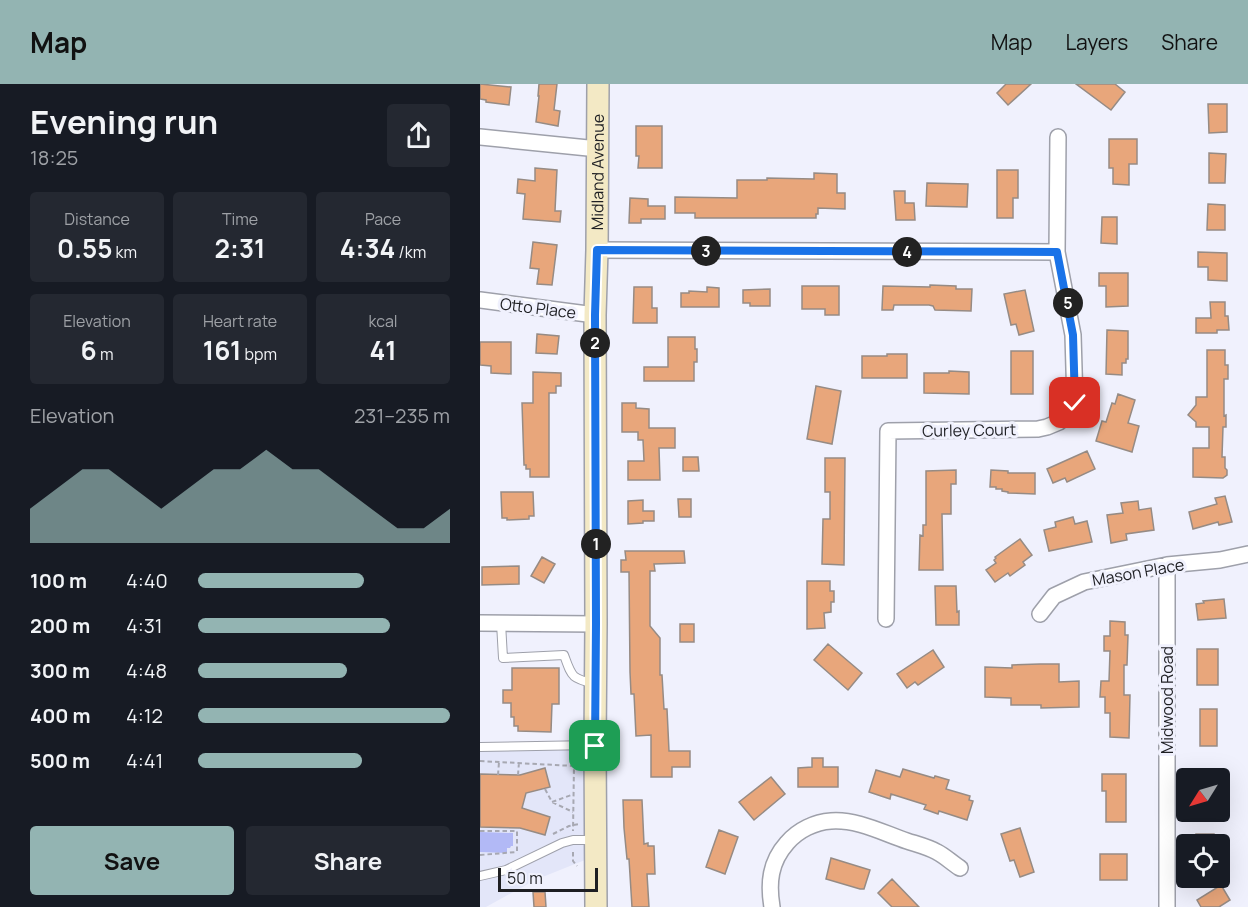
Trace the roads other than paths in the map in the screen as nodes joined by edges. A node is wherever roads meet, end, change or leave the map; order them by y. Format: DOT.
graph roads {
  1 [pos="598,84"];
  2 [pos="480,137"];
  3 [pos="1058,138"];
  4 [pos="598,148"];
  5 [pos="597,250"];
  6 [pos="1057,252"];
  7 [pos="480,300"];
  8 [pos="595,315"];
  9 [pos="1248,554"];
  10 [pos="1167,565"];
  11 [pos="1040,614"];
  12 [pos="886,619"];
  13 [pos="480,623"];
  14 [pos="501,623"];
  15 [pos="596,624"];
  16 [pos="595,684"];
  17 [pos="595,746"];
  18 [pos="480,747"];
  19 [pos="595,831"];
  20 [pos="960,868"];
  21 [pos="480,876"];
  22 [pos="596,907"];
  23 [pos="772,907"];
  24 [pos="1167,907"];
  1 -- 4 [label="street, Midland Avenue"];
  2 -- 4 [label="street"];
  3 -- 6 [label="street"];
  4 -- 5 [label="street, Midland Avenue"];
  5 -- 6 [label="street"];
  5 -- 8 [label="street, Midland Avenue"];
  6 -- 12 [label="street, Curley Court"];
  7 -- 8 [label="street, Otto Place"];
  8 -- 15 [label="street, Midland Avenue"];
  9 -- 10 [label="street, Mason Place"];
  10 -- 11 [label="street, Mason Place"];
  10 -- 24 [label="street, Midwood Road"];
  13 -- 14 [label="street"];
  14 -- 15 [label="street"];
  14 -- 16 [label="lane"];
  15 -- 16 [label="street, Midland Avenue"];
  16 -- 17 [label="street, Midland Avenue"];
  17 -- 18 [label="lane"];
  17 -- 19 [label="street, Midland Avenue"];
  19 -- 21 [label="lane"];
  19 -- 22 [label="street, Midland Avenue"];
  20 -- 23 [label="street"];
}
